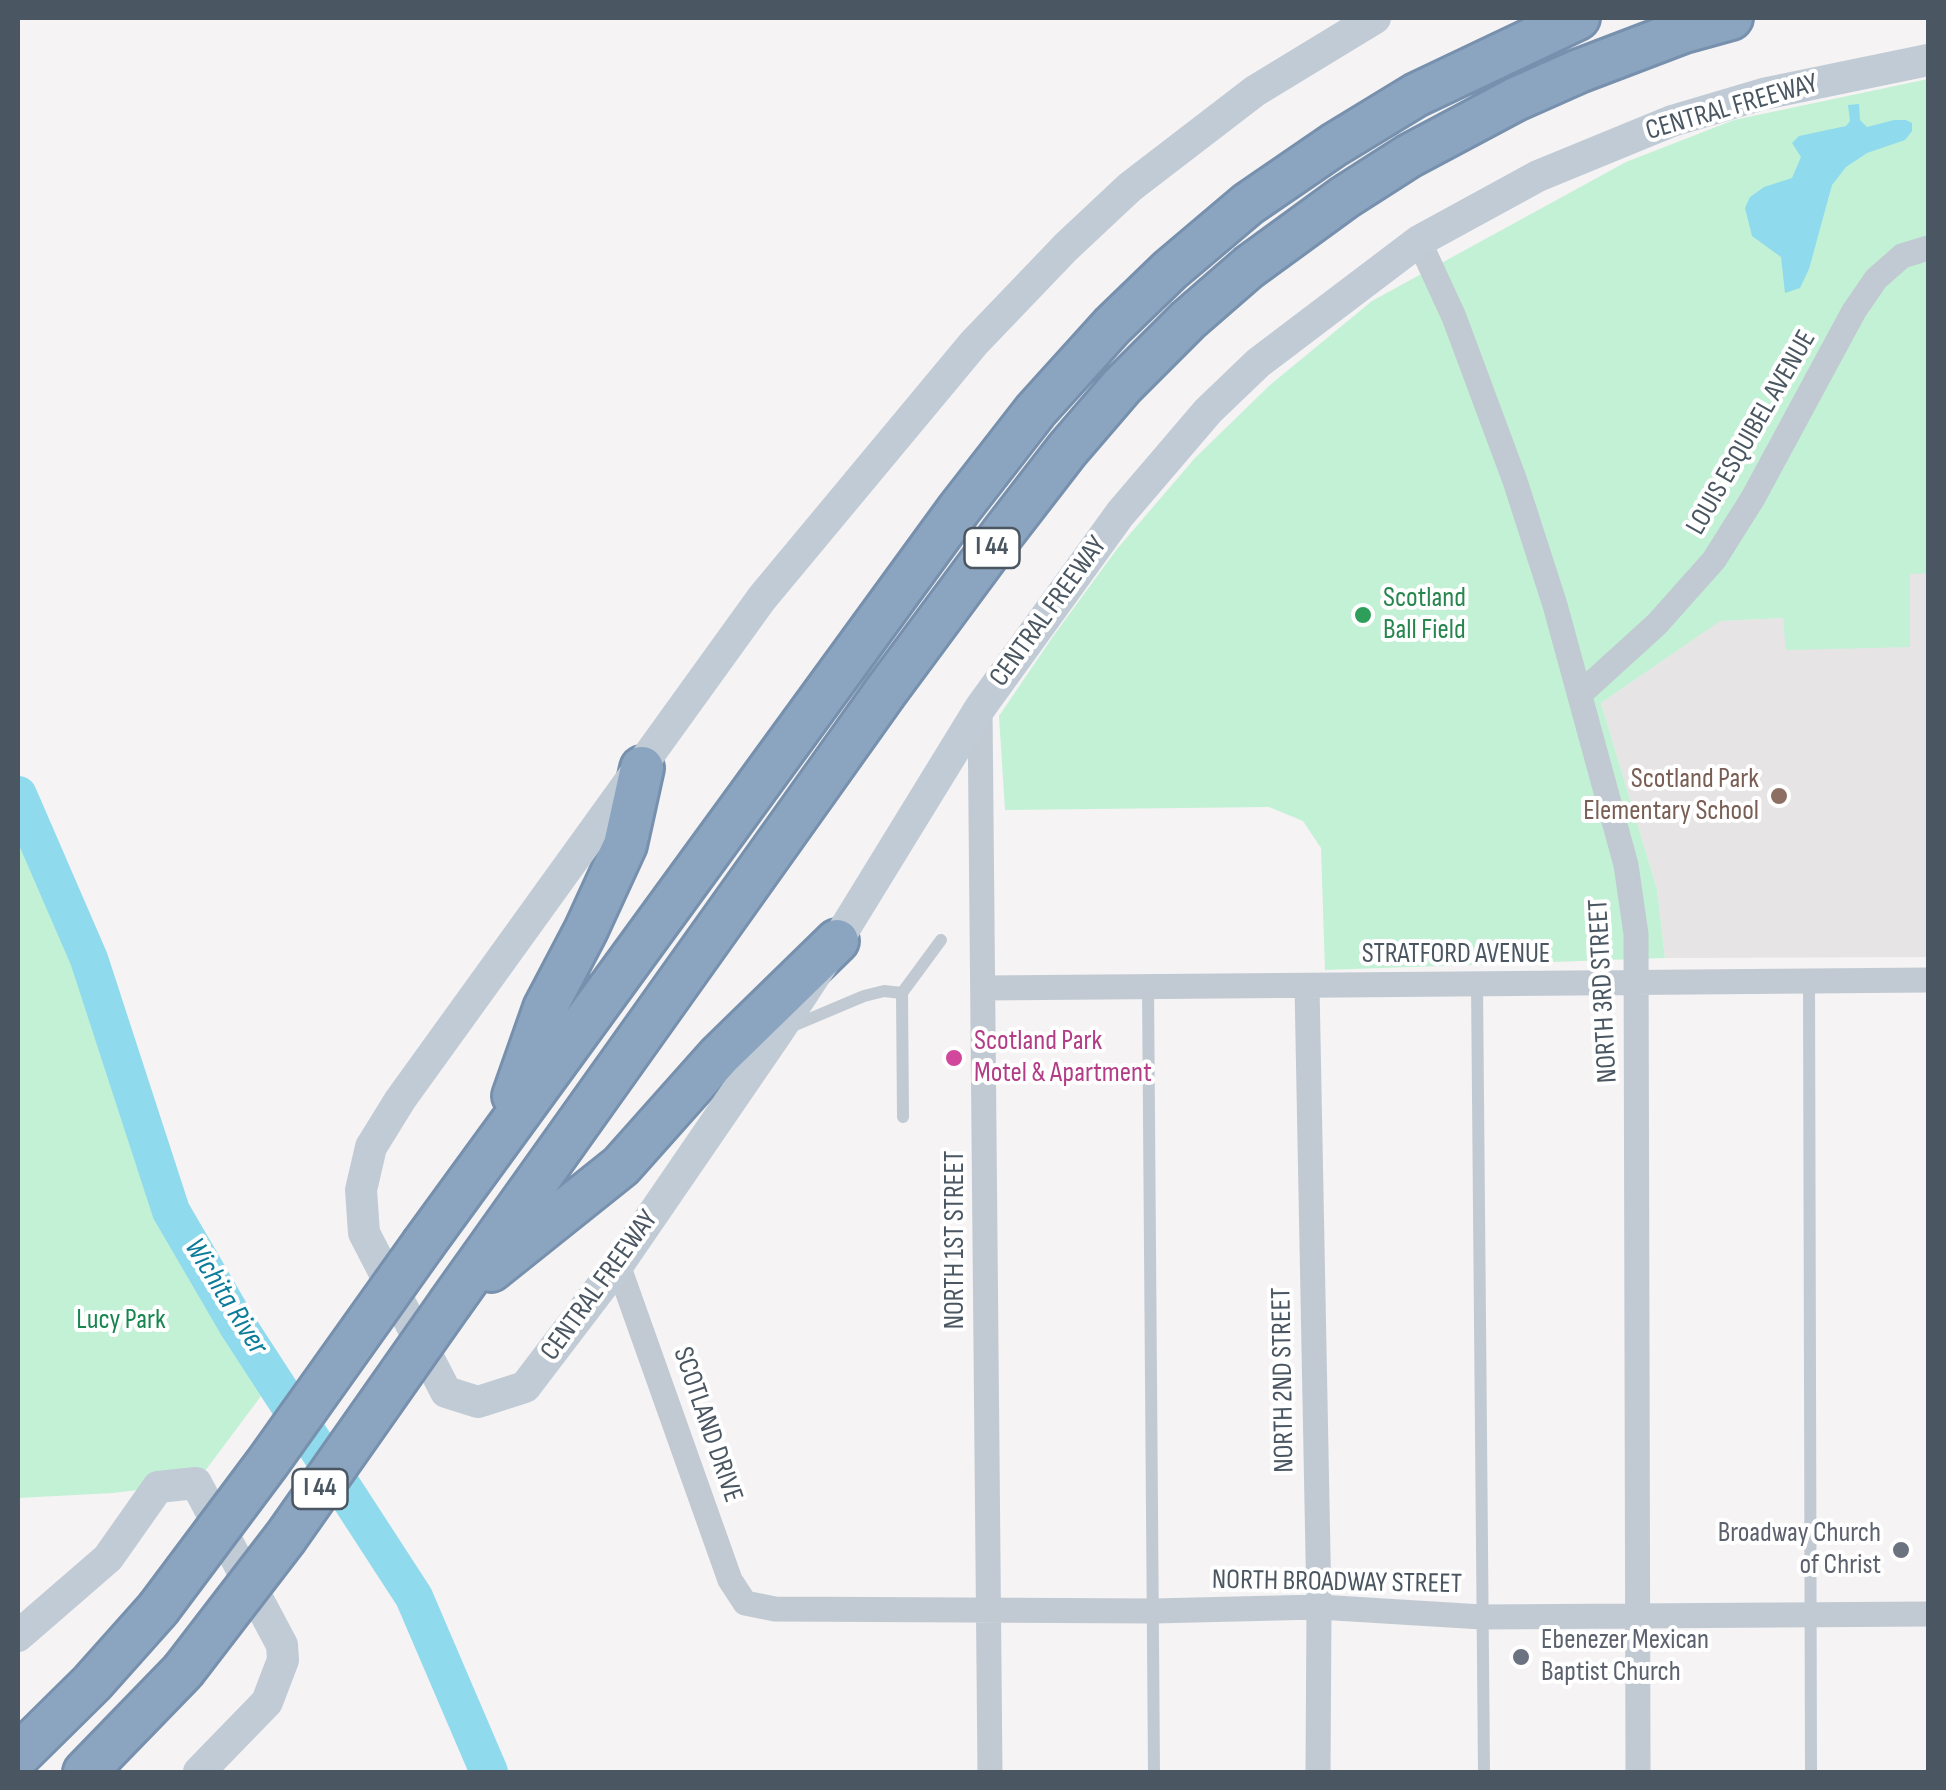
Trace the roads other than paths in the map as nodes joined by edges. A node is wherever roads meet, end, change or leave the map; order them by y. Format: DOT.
graph roads {
  1 [pos="1375,18"];
  2 [pos="1578,18"];
  3 [pos="1731,18"];
  4 [pos="1928,60"];
  5 [pos="1418,241"];
  6 [pos="1928,248"];
  7 [pos="1580,694"];
  8 [pos="980,708"];
  9 [pos="642,768"];
  10 [pos="942,940"];
  11 [pos="838,941"];
  12 [pos="1928,980"];
  13 [pos="1809,981"];
  14 [pos="1639,983"];
  15 [pos="1477,984"];
  16 [pos="1307,986"];
  17 [pos="1148,987"];
  18 [pos="984,988"];
  19 [pos="902,993"];
  20 [pos="777,1033"];
  21 [pos="903,1116"];
  22 [pos="500,1138"];
  23 [pos="618,1265"];
  24 [pos="451,1302"];
  25 [pos="745,1603"];
  26 [pos="988,1608"];
  27 [pos="1319,1608"];
  28 [pos="1154,1610"];
  29 [pos="1810,1614"];
  30 [pos="1928,1614"];
  31 [pos="1637,1616"];
  32 [pos="1482,1618"];
  33 [pos="18,1636"];
  34 [pos="18,1756"];
  35 [pos="85,1772"];
  36 [pos="200,1772"];
  37 [pos="990,1772"];
  38 [pos="1154,1772"];
  39 [pos="1318,1772"];
  40 [pos="1484,1772"];
  41 [pos="1638,1772"];
  42 [pos="1811,1772"];
  1 -- 9 [label="main road, CENTRAL FREEWAY"];
  2 -- 22 [label="highway, I 44"];
  3 -- 24 [label="highway, I 44"];
  4 -- 5 [label="main road, CENTRAL FREEWAY"];
  5 -- 7 [label="street, NORTH 3RD STREET"];
  5 -- 8 [label="main road, CENTRAL FREEWAY"];
  6 -- 7 [label="street, LOUIS ESQUIBEL AVENUE"];
  7 -- 14 [label="street, NORTH 3RD STREET"];
  8 -- 11 [label="main road, CENTRAL FREEWAY"];
  8 -- 18 [label="street, NORTH 1ST STREET"];
  9 -- 22 [label="highway"];
  9 -- 23 [label="main road, CENTRAL FREEWAY"];
  10 -- 19 [label="lane"];
  11 -- 20 [label="main road, CENTRAL FREEWAY"];
  11 -- 24 [label="highway"];
  12 -- 13 [label="street, STRATFORD AVENUE"];
  13 -- 14 [label="street, STRATFORD AVENUE"];
  13 -- 29 [label="lane"];
  14 -- 15 [label="street, STRATFORD AVENUE"];
  14 -- 31 [label="street, NORTH 3RD STREET"];
  15 -- 16 [label="street, STRATFORD AVENUE"];
  15 -- 32 [label="lane"];
  16 -- 17 [label="street, STRATFORD AVENUE"];
  16 -- 27 [label="street, NORTH 2ND STREET"];
  17 -- 18 [label="street, STRATFORD AVENUE"];
  17 -- 28 [label="lane"];
  18 -- 26 [label="street, NORTH 1ST STREET"];
  19 -- 20 [label="lane"];
  19 -- 21 [label="lane"];
  20 -- 23 [label="main road, CENTRAL FREEWAY"];
  22 -- 34 [label="highway, I 44, bridge"];
  23 -- 25 [label="street, SCOTLAND DRIVE"];
  24 -- 35 [label="highway, I 44, bridge"];
  25 -- 26 [label="street, NORTH BROADWAY STREET"];
  26 -- 28 [label="street, NORTH BROADWAY STREET"];
  26 -- 37 [label="street, NORTH 1ST STREET"];
  27 -- 28 [label="street, NORTH BROADWAY STREET"];
  27 -- 32 [label="street, NORTH BROADWAY STREET"];
  27 -- 39 [label="street, NORTH 2ND STREET"];
  28 -- 38 [label="lane"];
  29 -- 30 [label="street, NORTH BROADWAY STREET"];
  29 -- 31 [label="street, NORTH BROADWAY STREET"];
  29 -- 42 [label="lane"];
  31 -- 32 [label="street, NORTH BROADWAY STREET"];
  31 -- 41 [label="street, NORTH 3RD STREET"];
  32 -- 40 [label="lane"];
  33 -- 36 [label="main road"];
}
